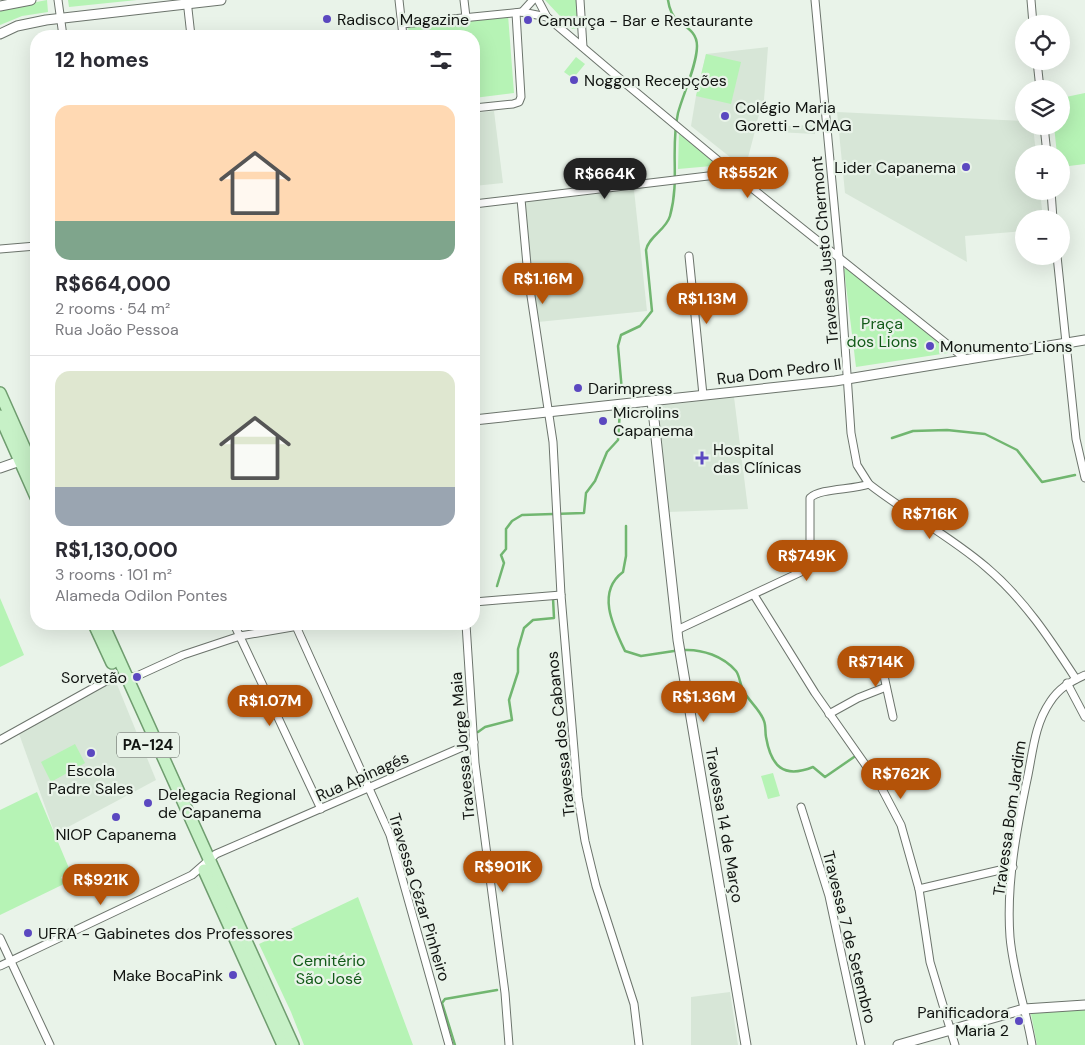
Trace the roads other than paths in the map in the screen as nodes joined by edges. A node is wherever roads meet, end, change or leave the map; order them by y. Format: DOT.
graph roads {
  1 [pos="31,0"];
  2 [pos="58,0"];
  3 [pos="221,0"];
  4 [pos="399,0"];
  5 [pos="464,0"];
  6 [pos="533,0"];
  7 [pos="538,0"];
  8 [pos="580,0"];
  9 [pos="815,0"];
  10 [pos="1031,0"];
  11 [pos="187,2"];
  12 [pos="0,6"];
  13 [pos="519,12"];
  14 [pos="1032,15"];
  15 [pos="466,17"];
  16 [pos="547,17"];
  17 [pos="60,18"];
  18 [pos="402,24"];
  19 [pos="62,30"];
  20 [pos="190,30"];
  21 [pos="402,30"];
  22 [pos="0,34"];
  23 [pos="583,47"];
  24 [pos="480,107"];
  25 [pos="733,173"];
  26 [pos="521,199"];
  27 [pos="480,203"];
  28 [pos="30,247"];
  29 [pos="0,250"];
  30 [pos="688,256"];
  31 [pos="839,257"];
  32 [pos="1058,265"];
  33 [pos="1085,340"];
  34 [pos="1066,343"];
  35 [pos="967,360"];
  36 [pos="848,379"];
  37 [pos="0,393"];
  38 [pos="703,395"];
  39 [pos="652,401"];
  40 [pos="550,412"];
  41 [pos="0,416"];
  42 [pos="480,419"];
  43 [pos="29,461"];
  44 [pos="0,468"];
  45 [pos="1085,478"];
  46 [pos="868,484"];
  47 [pos="561,595"];
  48 [pos="754,595"];
  49 [pos="480,602"];
  50 [pos="97,630"];
  51 [pos="105,630"];
  52 [pos="237,630"];
  53 [pos="270,630"];
  54 [pos="297,630"];
  55 [pos="466,630"];
  56 [pos="677,630"];
  57 [pos="240,636"];
  58 [pos="879,653"];
  59 [pos="1085,675"];
  60 [pos="123,678"];
  61 [pos="1076,680"];
  62 [pos="1068,683"];
  63 [pos="886,687"];
  64 [pos="829,714"];
  65 [pos="893,716"];
  66 [pos="1085,717"];
  67 [pos="0,740"];
  68 [pos="474,742"];
  69 [pos="370,787"];
  70 [pos="801,807"];
  71 [pos="321,809"];
  72 [pos="205,863"];
  73 [pos="1013,867"];
  74 [pos="919,888"];
  75 [pos="0,938"];
  76 [pos="10,961"];
  77 [pos="0,966"];
  78 [pos="1085,1005"];
  79 [pos="1024,1009"];
  80 [pos="277,1022"];
  81 [pos="951,1032"];
  82 [pos="50,1045"];
  83 [pos="283,1045"];
  84 [pos="292,1045"];
  85 [pos="449,1045"];
  86 [pos="509,1045"];
  87 [pos="639,1045"];
  88 [pos="746,1045"];
  89 [pos="861,1045"];
  90 [pos="898,1045"];
  91 [pos="954,1045"];
  92 [pos="1032,1045"];
  1 -- 12 [label="street"];
  2 -- 17 [label="street"];
  3 -- 11 [label="street"];
  4 -- 18 [label="street"];
  5 -- 15 [label="street"];
  6 -- 13 [label="street"];
  7 -- 16 [label="street"];
  8 -- 23 [label="street"];
  9 -- 31 [label="street, Travessa Justo Chermont"];
  10 -- 14 [label="street"];
  11 -- 17 [label="street"];
  11 -- 20 [label="street"];
  13 -- 15 [label="street"];
  13 -- 16 [label="street"];
  13 -- 24 [label="street"];
  15 -- 18 [label="street"];
  16 -- 23 [label="street"];
  17 -- 19 [label="street"];
  17 -- 22 [label="street"];
  18 -- 21 [label="street"];
  23 -- 25 [label="street"];
  25 -- 26 [label="street"];
  25 -- 31 [label="street"];
  26 -- 27 [label="street"];
  26 -- 40 [label="street, Travessa dos Cabanos"];
  28 -- 29 [label="street"];
  30 -- 38 [label="street"];
  31 -- 35 [label="street"];
  31 -- 36 [label="street, Travessa Justo Chermont"];
  32 -- 34 [label="street"];
  33 -- 34 [label="street, Rua Dom Pedro II"];
  34 -- 35 [label="street, Rua Dom Pedro II"];
  34 -- 45 [label="street"];
  35 -- 36 [label="street, Rua Dom Pedro II"];
  36 -- 38 [label="street, Rua Dom Pedro II"];
  36 -- 46 [label="street, Travessa Justo Chermont"];
  37 -- 43 [label="main road"];
  38 -- 39 [label="street, Rua Dom Pedro II"];
  39 -- 40 [label="street, Rua Dom Pedro II"];
  39 -- 56 [label="street, Travessa 14 de Março"];
  40 -- 42 [label="street, Rua Dom Pedro II"];
  40 -- 47 [label="street, Travessa dos Cabanos"];
  41 -- 43 [label="main road"];
  43 -- 44 [label="street"];
  46 -- 48 [label="street"];
  46 -- 61 [label="street"];
  47 -- 49 [label="street"];
  47 -- 87 [label="street, Travessa dos Cabanos"];
  48 -- 56 [label="street"];
  48 -- 64 [label="street"];
  50 -- 60 [label="main road, PA-124"];
  51 -- 60 [label="main road, PA-124"];
  52 -- 57 [label="street"];
  53 -- 57 [label="street"];
  54 -- 69 [label="street, Travessa Cézar Pinheiro"];
  55 -- 68 [label="street, Travessa Jorge Maia"];
  56 -- 88 [label="street, Travessa 14 de Março"];
  57 -- 60 [label="street"];
  57 -- 71 [label="street"];
  58 -- 63 [label="street"];
  59 -- 61 [label="street, Travessa Bom Jardim"];
  60 -- 67 [label="street"];
  60 -- 72 [label="main road, PA-124"];
  61 -- 62 [label="street, Travessa Bom Jardim"];
  62 -- 66 [label="street"];
  62 -- 73 [label="street, Travessa Bom Jardim"];
  63 -- 64 [label="street"];
  63 -- 65 [label="street"];
  64 -- 74 [label="street"];
  68 -- 69 [label="street, Rua Apinagés"];
  68 -- 86 [label="street, Travessa Jorge Maia"];
  69 -- 71 [label="street, Rua Apinagés"];
  69 -- 85 [label="street, Travessa Cézar Pinheiro"];
  70 -- 89 [label="street, Travessa 7 de Setembro"];
  71 -- 72 [label="street, Rua Apinagés"];
  72 -- 76 [label="street, Rua Apinagés"];
  72 -- 80 [label="main road, PA-124"];
  73 -- 74 [label="street"];
  73 -- 79 [label="street, Travessa Bom Jardim"];
  74 -- 81 [label="street"];
  75 -- 76 [label="street"];
  76 -- 77 [label="street, Rua Apinagés"];
  76 -- 82 [label="street"];
  78 -- 79 [label="street"];
  79 -- 81 [label="street"];
  79 -- 92 [label="street, Travessa Bom Jardim"];
  80 -- 83 [label="main road, PA-124"];
  80 -- 84 [label="main road, PA-124"];
  81 -- 90 [label="street"];
  81 -- 91 [label="street"];
}
